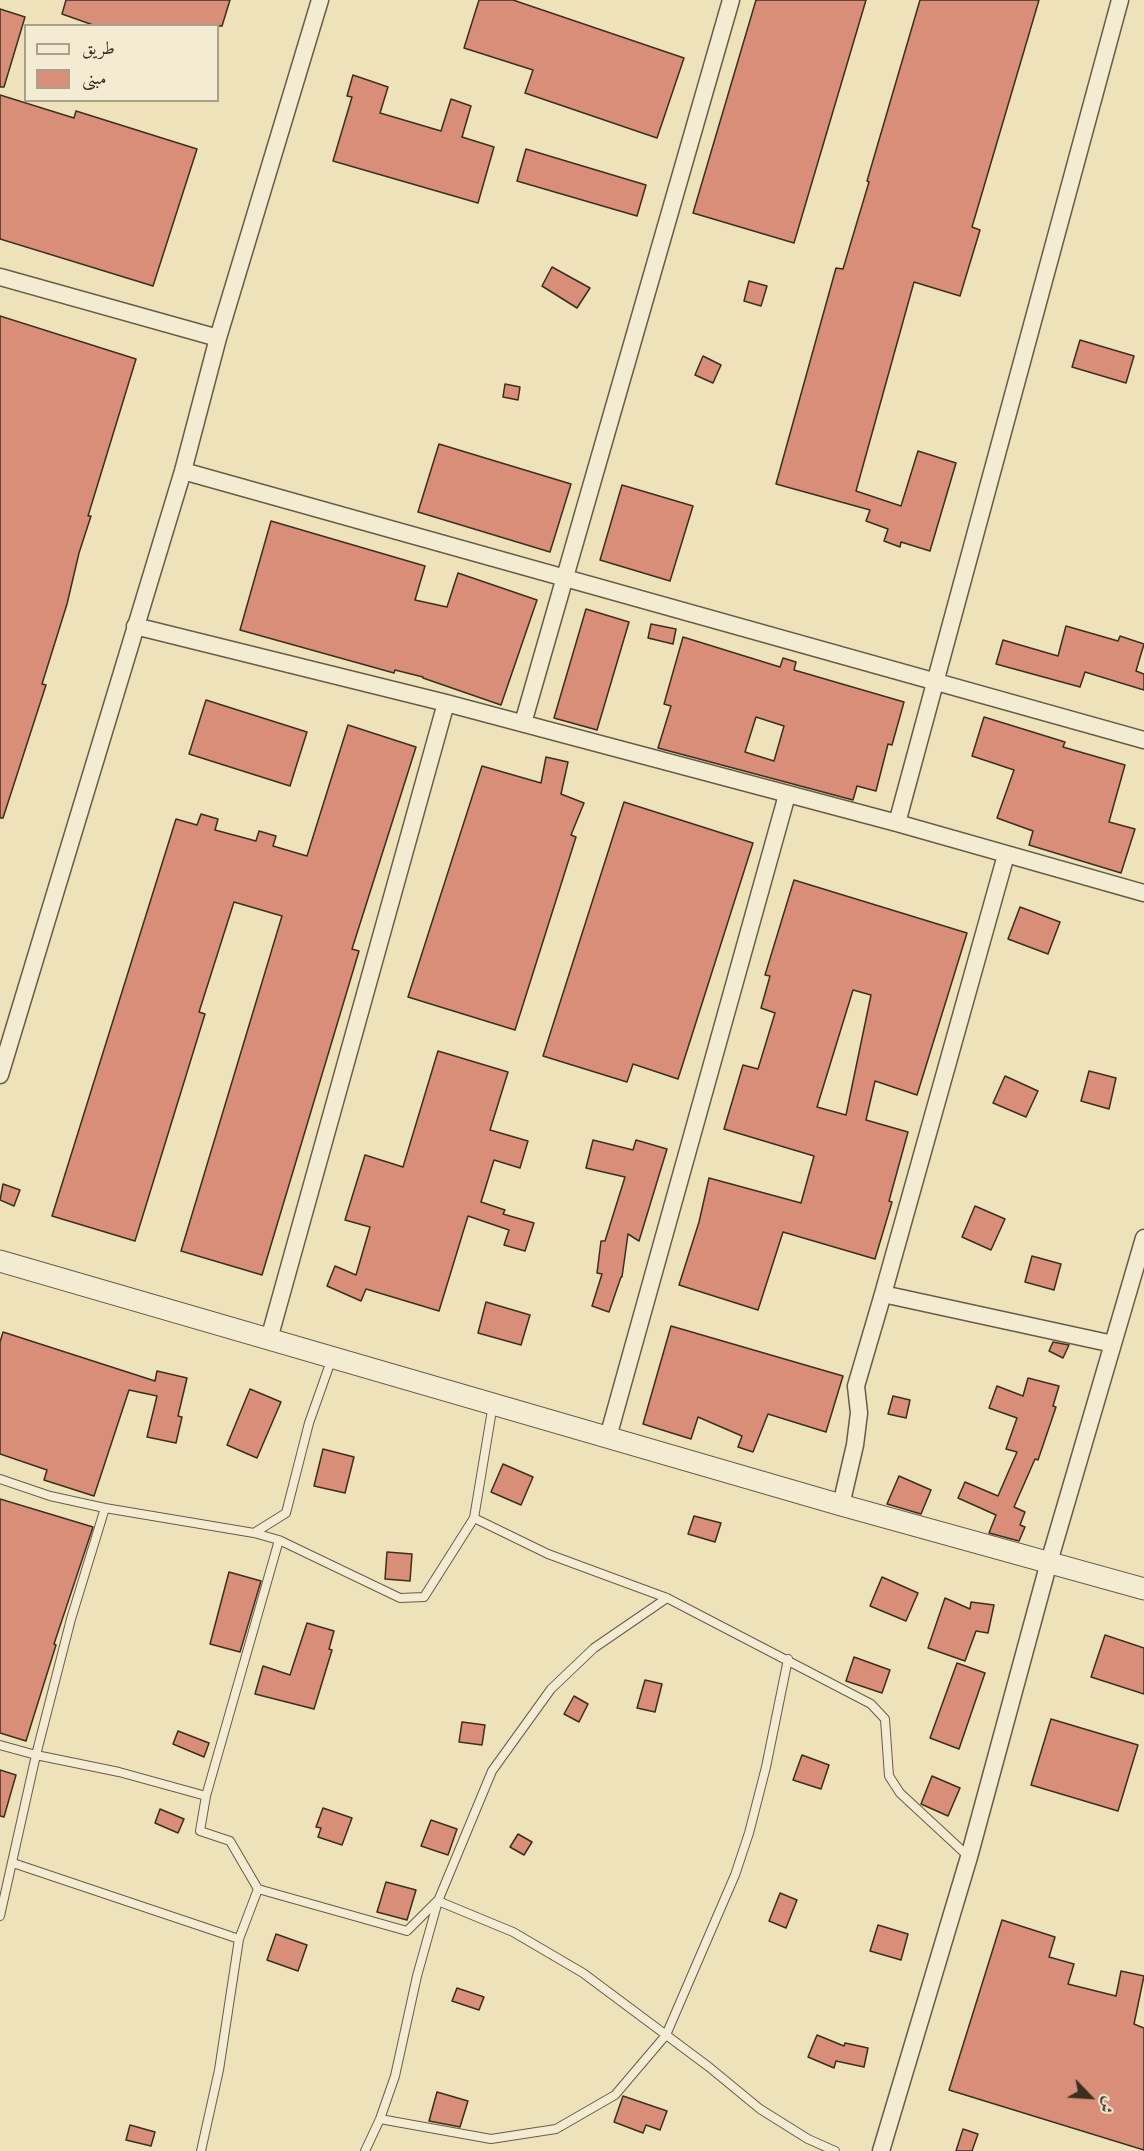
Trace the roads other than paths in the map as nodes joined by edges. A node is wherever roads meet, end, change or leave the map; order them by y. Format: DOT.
graph roads {
  1 [pos="320,0"];
  2 [pos="730,0"];
  3 [pos="1120,0"];
  4 [pos="0,277"];
  5 [pos="218,338"];
  6 [pos="183,471"];
  7 [pos="565,578"];
  8 [pos="135,626"];
  9 [pos="935,681"];
  10 [pos="446,703"];
  11 [pos="523,723"];
  12 [pos="1144,740"];
  13 [pos="787,795"];
  14 [pos="897,823"];
  15 [pos="1006,855"];
  16 [pos="1144,893"];
  17 [pos="0,1075"];
  18 [pos="1144,1238"];
  19 [pos="0,1261"];
  20 [pos="1140,1269"];
  21 [pos="883,1294"];
  22 [pos="269,1339"];
  23 [pos="1113,1344"];
  24 [pos="333,1356"];
  25 [pos="493,1404"];
  26 [pos="608,1437"];
  27 [pos="0,1479"];
  28 [pos="841,1505"];
  29 [pos="105,1508"];
  30 [pos="474,1518"];
  31 [pos="254,1533"];
  32 [pos="279,1540"];
  33 [pos="1049,1562"];
  34 [pos="1144,1589"];
  35 [pos="667,1598"];
  36 [pos="788,1659"];
  37 [pos="0,1745"];
  38 [pos="36,1755"];
  39 [pos="206,1796"];
  40 [pos="969,1857"];
  41 [pos="13,1863"];
  42 [pos="258,1889"];
  43 [pos="438,1901"];
  44 [pos="0,1916"];
  45 [pos="239,1939"];
  46 [pos="666,2035"];
  47 [pos="380,2120"];
  48 [pos="201,2151"];
  49 [pos="365,2151"];
  50 [pos="835,2151"];
  51 [pos="881,2151"];
  1 -- 5 [label="street"];
  2 -- 7 [label="street"];
  3 -- 9 [label="street"];
  4 -- 5 [label="street"];
  5 -- 6 [label="street"];
  6 -- 7 [label="street"];
  6 -- 8 [label="street"];
  7 -- 9 [label="street"];
  7 -- 11 [label="street"];
  8 -- 10 [label="street"];
  8 -- 17 [label="street"];
  9 -- 12 [label="street"];
  9 -- 14 [label="street"];
  10 -- 11 [label="street"];
  10 -- 22 [label="street"];
  11 -- 13 [label="street"];
  13 -- 14 [label="street"];
  13 -- 26 [label="street"];
  14 -- 15 [label="street"];
  15 -- 16 [label="street"];
  15 -- 21 [label="street"];
  18 -- 20 [label="street"];
  19 -- 22 [label="street"];
  20 -- 23 [label="street"];
  21 -- 23 [label="street"];
  21 -- 28 [label="street"];
  22 -- 24 [label="street"];
  23 -- 33 [label="street"];
  24 -- 25 [label="street"];
  24 -- 31 [label="lane"];
  25 -- 26 [label="street"];
  25 -- 30 [label="lane"];
  26 -- 28 [label="street"];
  27 -- 29 [label="lane"];
  28 -- 33 [label="street"];
  29 -- 31 [label="lane"];
  29 -- 38 [label="lane"];
  30 -- 32 [label="lane"];
  30 -- 35 [label="lane"];
  31 -- 32 [label="lane"];
  32 -- 39 [label="lane"];
  33 -- 34 [label="street"];
  33 -- 40 [label="street"];
  35 -- 36 [label="lane"];
  35 -- 43 [label="lane"];
  36 -- 40 [label="lane"];
  36 -- 46 [label="lane"];
  37 -- 38 [label="lane"];
  38 -- 39 [label="lane"];
  38 -- 41 [label="lane"];
  39 -- 42 [label="lane"];
  40 -- 51 [label="street"];
  41 -- 44 [label="lane"];
  41 -- 45 [label="lane"];
  42 -- 43 [label="lane"];
  42 -- 45 [label="lane"];
  43 -- 46 [label="lane"];
  43 -- 47 [label="lane"];
  45 -- 48 [label="lane"];
  46 -- 47 [label="lane"];
  46 -- 50 [label="lane"];
  47 -- 49 [label="lane"];
}
